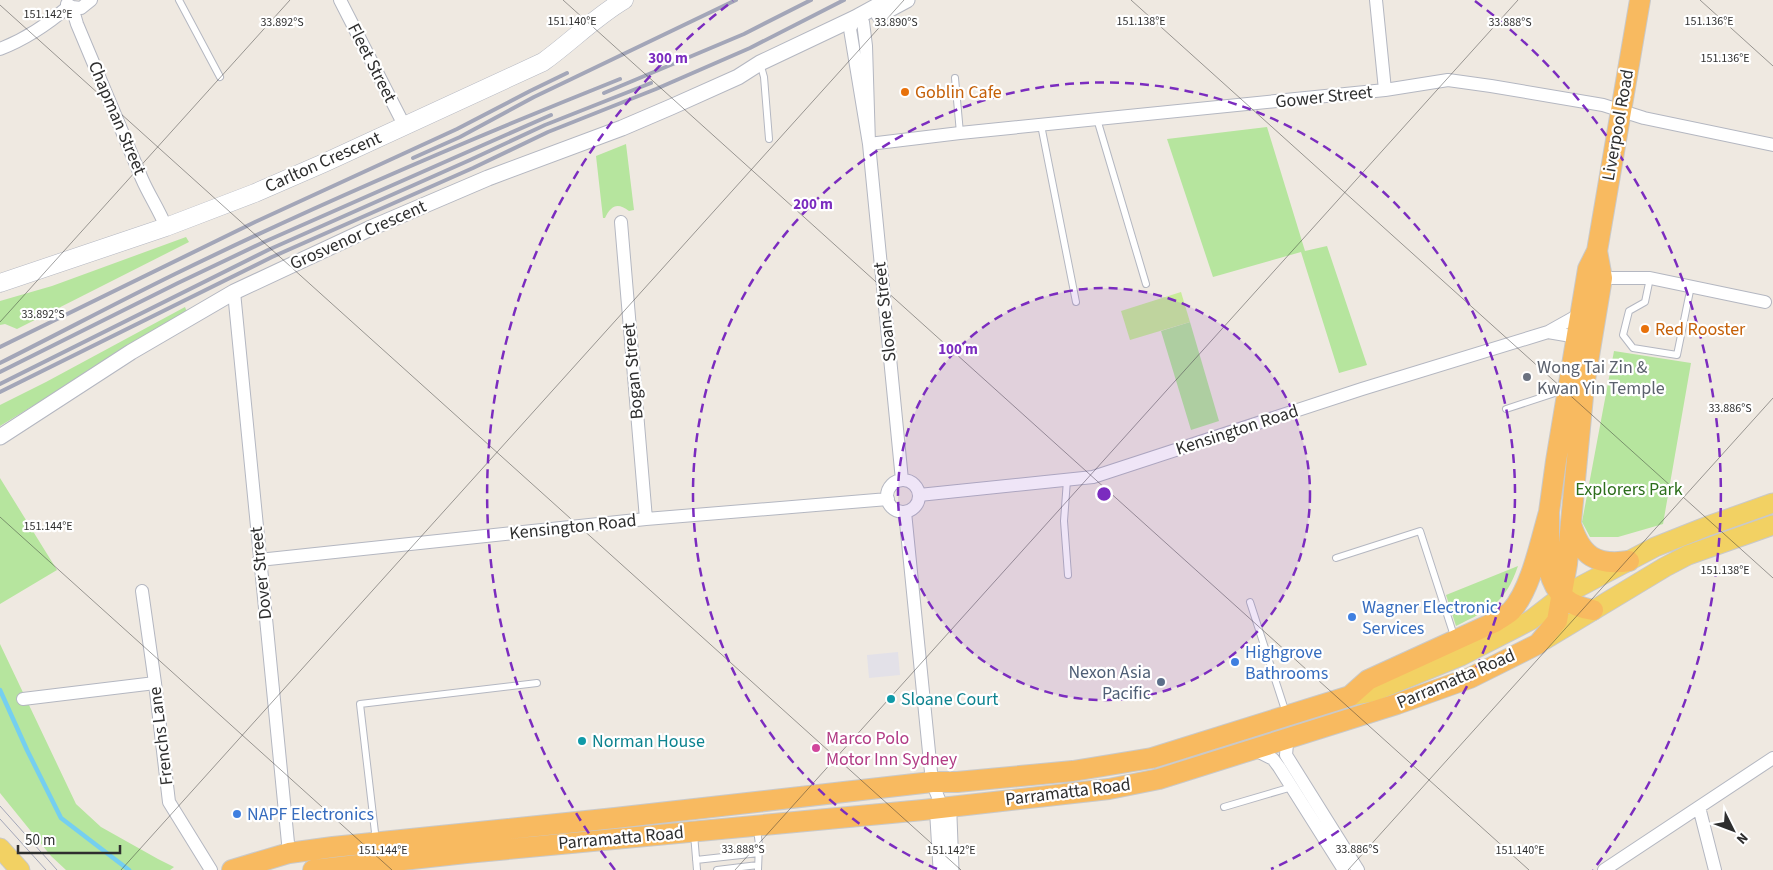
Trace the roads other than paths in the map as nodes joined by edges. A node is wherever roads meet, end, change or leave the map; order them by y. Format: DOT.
graph roads {
  1 [pos="91,0"];
  2 [pos="179,0"];
  3 [pos="340,0"];
  4 [pos="624,0"];
  5 [pos="888,0"];
  6 [pos="907,0"];
  7 [pos="1376,0"];
  8 [pos="1640,0"];
  9 [pos="68,4"];
  10 [pos="856,23"];
  11 [pos="0,50"];
  12 [pos="761,66"];
  13 [pos="220,78"];
  14 [pos="955,78"];
  15 [pos="1385,90"];
  16 [pos="1621,111"];
  17 [pos="1097,119"];
  18 [pos="404,125"];
  19 [pos="1041,125"];
  20 [pos="960,133"];
  21 [pos="769,139"];
  22 [pos="869,144"];
  23 [pos="1773,145"];
  24 [pos="620,222"];
  25 [pos="166,227"];
  26 [pos="1594,278"];
  27 [pos="1650,278"];
  28 [pos="0,283"];
  29 [pos="1146,284"];
  30 [pos="1691,286"];
  31 [pos="234,292"];
  32 [pos="1076,302"];
  33 [pos="1765,302"];
  34 [pos="1587,316"];
  35 [pos="1548,332"];
  36 [pos="1584,338"];
  37 [pos="1568,388"];
  38 [pos="1506,409"];
  39 [pos="0,437"];
  40 [pos="902,480"];
  41 [pos="1067,480"];
  42 [pos="919,495"];
  43 [pos="888,499"];
  44 [pos="1773,503"];
  45 [pos="905,512"];
  46 [pos="1549,512"];
  47 [pos="646,519"];
  48 [pos="1571,522"];
  49 [pos="1773,525"];
  50 [pos="1336,558"];
  51 [pos="259,560"];
  52 [pos="1628,561"];
  53 [pos="1068,575"];
  54 [pos="142,591"];
  55 [pos="1562,596"];
  56 [pos="1250,602"];
  57 [pos="1593,610"];
  58 [pos="1510,620"];
  59 [pos="1538,644"];
  60 [pos="1458,648"];
  61 [pos="537,682"];
  62 [pos="155,683"];
  63 [pos="23,699"];
  64 [pos="1286,715"];
  65 [pos="1294,736"];
  66 [pos="1253,749"];
  67 [pos="1773,758"];
  68 [pos="932,782"];
  69 [pos="1297,785"];
  70 [pos="1224,806"];
  71 [pos="942,807"];
  72 [pos="1699,807"];
  73 [pos="757,825"];
  74 [pos="694,831"];
  75 [pos="376,842"];
  76 [pos="0,848"];
  77 [pos="289,853"];
  78 [pos="759,853"];
  79 [pos="696,860"];
  80 [pos="758,867"];
  81 [pos="20,870"];
  82 [pos="211,870"];
  83 [pos="232,870"];
  84 [pos="316,870"];
  85 [pos="697,870"];
  86 [pos="717,870"];
  87 [pos="941,870"];
  88 [pos="951,870"];
  89 [pos="1344,870"];
  90 [pos="1358,870"];
  91 [pos="1604,870"];
  92 [pos="1715,870"];
  1 -- 9 [label="street"];
  2 -- 13 [label="lane"];
  3 -- 18 [label="street, Fleet Street"];
  4 -- 18 [label="main road, Carlton Crescent"];
  5 -- 10 [label="street, Grosvenor Crescent"];
  6 -- 10 [label="street, Grosvenor Crescent"];
  7 -- 15 [label="street"];
  8 -- 16 [label="highway, Liverpool Road"];
  9 -- 11 [label="street"];
  9 -- 25 [label="street, Chapman Street"];
  10 -- 12 [label="street, Grosvenor Crescent"];
  10 -- 22 [label="street, Sloane Street"];
  12 -- 21 [label="lane"];
  12 -- 31 [label="street, Grosvenor Crescent"];
  14 -- 20 [label="lane"];
  15 -- 16 [label="street, Gower Street"];
  15 -- 17 [label="street, Gower Street"];
  16 -- 23 [label="street, Gower Street"];
  16 -- 26 [label="highway, Liverpool Road"];
  17 -- 19 [label="street, Gower Street"];
  17 -- 29 [label="lane"];
  18 -- 25 [label="main road, Carlton Crescent"];
  19 -- 20 [label="street, Gower Street"];
  19 -- 32 [label="lane"];
  20 -- 22 [label="street, Gower Street"];
  22 -- 40 [label="street, Sloane Street"];
  24 -- 47 [label="street, Bogan Street"];
  25 -- 28 [label="main road, Carlton Crescent"];
  26 -- 27 [label="street"];
  26 -- 34 [label="highway, Liverpool Road"];
  27 -- 30 [label="street"];
  27 -- 30 [label="lane"];
  30 -- 33 [label="street"];
  31 -- 39 [label="street, Grosvenor Crescent"];
  31 -- 51 [label="street, Dover Street"];
  34 -- 35 [label="street, Kensington Road"];
  34 -- 36 [label="highway, Liverpool Road"];
  35 -- 36 [label="street, Kensington Road"];
  35 -- 41 [label="street, Kensington Road"];
  36 -- 37 [label="highway, Liverpool Road"];
  36 -- 48 [label="highway, Liverpool Road"];
  37 -- 38 [label="lane"];
  37 -- 46 [label="highway, Liverpool Road"];
  40 -- 42 [label="street"];
  40 -- 43 [label="street"];
  41 -- 42 [label="street, Kensington Road"];
  41 -- 53 [label="lane"];
  42 -- 45 [label="street"];
  43 -- 45 [label="street"];
  43 -- 47 [label="street, Kensington Road"];
  44 -- 52 [label="main road, Parramatta Road"];
  45 -- 68 [label="street"];
  46 -- 55 [label="highway"];
  46 -- 60 [label="highway"];
  47 -- 51 [label="street, Kensington Road"];
  48 -- 52 [label="highway"];
  48 -- 55 [label="highway, Liverpool Road"];
  49 -- 57 [label="main road, Parramatta Road"];
  50 -- 60 [label="lane"];
  51 -- 77 [label="street, Dover Street"];
  52 -- 55 [label="main road, Parramatta Road"];
  54 -- 62 [label="street, Frenchs Lane"];
  55 -- 57 [label="highway"];
  55 -- 59 [label="highway, Liverpool Road"];
  55 -- 60 [label="main road, Parramatta Road"];
  56 -- 64 [label="lane"];
  57 -- 59 [label="main road, Parramatta Road"];
  58 -- 60 [label="lane, Parramatta Road"];
  59 -- 65 [label="highway, Parramatta Road"];
  60 -- 64 [label="highway, Parramatta Road"];
  61 -- 75 [label="lane"];
  62 -- 63 [label="street"];
  62 -- 82 [label="street, Frenchs Lane"];
  64 -- 68 [label="highway, Parramatta Road"];
  65 -- 66 [label="highway, Parramatta Road"];
  65 -- 69 [label="street"];
  66 -- 69 [label="street"];
  66 -- 71 [label="highway, Parramatta Road"];
  67 -- 72 [label="street"];
  68 -- 71 [label="street"];
  68 -- 75 [label="highway, Parramatta Road"];
  69 -- 70 [label="lane"];
  69 -- 89 [label="street"];
  69 -- 90 [label="street"];
  71 -- 73 [label="highway, Parramatta Road"];
  71 -- 87 [label="street"];
  71 -- 88 [label="street"];
  72 -- 91 [label="street"];
  72 -- 92 [label="street"];
  73 -- 74 [label="highway, Parramatta Road"];
  73 -- 78 [label="lane"];
  74 -- 79 [label="lane"];
  74 -- 84 [label="highway, Parramatta Road"];
  75 -- 77 [label="highway, Parramatta Road"];
  76 -- 81 [label="main road"];
  77 -- 83 [label="highway, Parramatta Road"];
  78 -- 79 [label="lane"];
  78 -- 80 [label="lane"];
  79 -- 85 [label="lane"];
  80 -- 86 [label="lane"];
}
